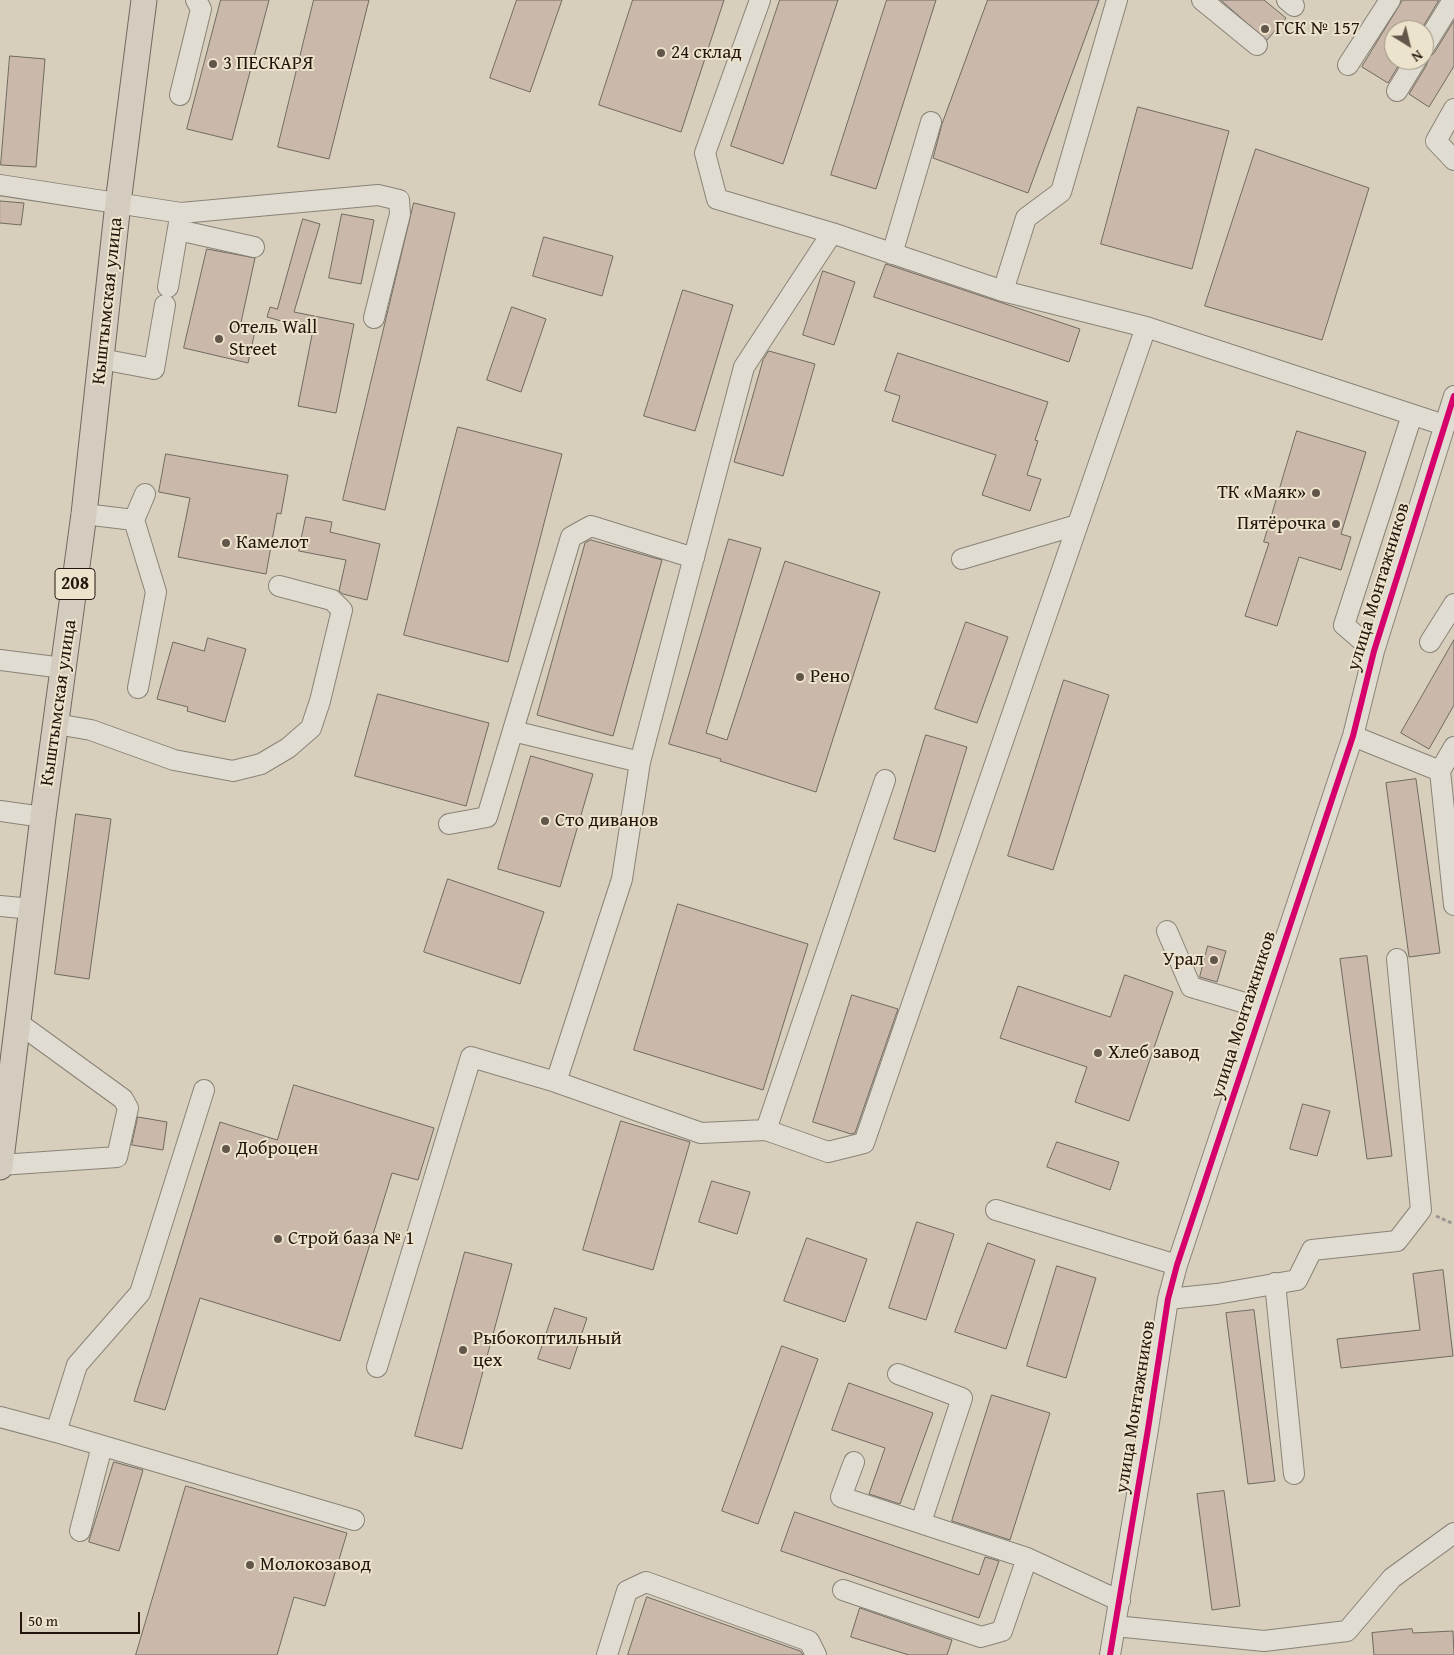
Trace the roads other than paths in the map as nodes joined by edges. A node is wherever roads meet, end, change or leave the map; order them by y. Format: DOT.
graph roads {
  1 [pos="144,0"];
  2 [pos="196,0"];
  3 [pos="760,0"];
  4 [pos="1117,0"];
  5 [pos="1202,0"];
  6 [pos="1390,0"];
  7 [pos="1452,0"];
  8 [pos="1434,30"];
  9 [pos="1257,45"];
  10 [pos="1348,65"];
  11 [pos="1410,70"];
  12 [pos="1397,91"];
  13 [pos="180,94"];
  14 [pos="1454,109"];
  15 [pos="931,122"];
  16 [pos="1454,160"];
  17 [pos="0,184"];
  18 [pos="118,203"];
  19 [pos="180,221"];
  20 [pos="832,233"];
  21 [pos="254,247"];
  22 [pos="892,254"];
  23 [pos="1003,291"];
  24 [pos="374,318"];
  25 [pos="1146,327"];
  26 [pos="101,359"];
  27 [pos="1454,396"];
  28 [pos="1412,415"];
  29 [pos="1444,425"];
  30 [pos="145,494"];
  31 [pos="84,514"];
  32 [pos="134,520"];
  33 [pos="1078,525"];
  34 [pos="694,558"];
  35 [pos="962,559"];
  36 [pos="279,586"];
  37 [pos="1454,604"];
  38 [pos="1430,642"];
  39 [pos="1374,651"];
  40 [pos="0,660"];
  41 [pos="63,668"];
  42 [pos="138,688"];
  43 [pos="56,724"];
  44 [pos="513,731"];
  45 [pos="1353,736"];
  46 [pos="1454,747"];
  47 [pos="640,762"];
  48 [pos="1440,771"];
  49 [pos="885,780"];
  50 [pos="0,811"];
  51 [pos="43,816"];
  52 [pos="449,824"];
  53 [pos="0,906"];
  54 [pos="1454,906"];
  55 [pos="32,909"];
  56 [pos="1167,931"];
  57 [pos="1396,959"];
  58 [pos="1262,1008"];
  59 [pos="17,1022"];
  60 [pos="556,1082"];
  61 [pos="204,1090"];
  62 [pos="766,1130"];
  63 [pos="0,1166"];
  64 [pos="996,1210"];
  65 [pos="1177,1265"];
  66 [pos="1275,1282"];
  67 [pos="1168,1299"];
  68 [pos="376,1367"];
  69 [pos="898,1374"];
  70 [pos="0,1417"];
  71 [pos="56,1432"];
  72 [pos="102,1446"];
  73 [pos="854,1462"];
  74 [pos="1294,1474"];
  75 [pos="354,1520"];
  76 [pos="921,1522"];
  77 [pos="80,1531"];
  78 [pos="1454,1533"];
  79 [pos="1027,1558"];
  80 [pos="843,1590"];
  81 [pos="1120,1601"];
  82 [pos="1115,1626"];
  83 [pos="607,1655"];
  84 [pos="816,1655"];
  85 [pos="1110,1655"];
  1 -- 18 [label="main road, Кыштымская улица / 208"];
  2 -- 13 [label="street"];
  3 -- 20 [label="street"];
  4 -- 23 [label="street"];
  5 -- 9 [label="street"];
  6 -- 10 [label="street"];
  7 -- 8 [label="street"];
  11 -- 12 [label="street"];
  14 -- 16 [label="street"];
  15 -- 22 [label="street"];
  17 -- 18 [label="street"];
  18 -- 19 [label="street"];
  18 -- 26 [label="main road, Кыштымская улица / 208"];
  19 -- 21 [label="street"];
  19 -- 24 [label="street"];
  19 -- 26 [label="street"];
  20 -- 22 [label="street"];
  20 -- 34 [label="street"];
  22 -- 23 [label="street"];
  23 -- 25 [label="street"];
  25 -- 28 [label="street"];
  25 -- 33 [label="street"];
  26 -- 31 [label="main road, Кыштымская улица / 208"];
  27 -- 29 [label="street, улица Монтажников"];
  28 -- 29 [label="street"];
  28 -- 39 [label="street"];
  29 -- 39 [label="street, улица Монтажников"];
  30 -- 32 [label="street"];
  31 -- 32 [label="street"];
  31 -- 41 [label="main road, Кыштымская улица / 208"];
  32 -- 42 [label="street"];
  33 -- 35 [label="street"];
  33 -- 62 [label="street"];
  34 -- 44 [label="street"];
  34 -- 47 [label="street"];
  36 -- 43 [label="street"];
  37 -- 38 [label="street"];
  39 -- 45 [label="street, улица Монтажников"];
  40 -- 41 [label="street"];
  41 -- 43 [label="main road, Кыштымская улица / 208"];
  43 -- 51 [label="main road, Кыштымская улица / 208"];
  44 -- 47 [label="street"];
  44 -- 52 [label="street"];
  45 -- 48 [label="street"];
  45 -- 58 [label="street, улица Монтажников"];
  46 -- 48 [label="street"];
  47 -- 60 [label="street"];
  48 -- 54 [label="street"];
  49 -- 62 [label="street"];
  50 -- 51 [label="street"];
  51 -- 55 [label="main road, Кыштымская улица / 208"];
  53 -- 55 [label="street"];
  55 -- 59 [label="main road, Кыштымская улица / 208"];
  56 -- 58 [label="street"];
  57 -- 66 [label="street"];
  58 -- 65 [label="street, улица Монтажников"];
  59 -- 63 [label="main road, Кыштымская улица / 208"];
  59 -- 63 [label="street"];
  60 -- 62 [label="street"];
  60 -- 68 [label="street"];
  61 -- 71 [label="street"];
  64 -- 65 [label="street"];
  65 -- 67 [label="street, улица Монтажников"];
  66 -- 67 [label="street"];
  66 -- 74 [label="street"];
  67 -- 81 [label="street, улица Монтажников"];
  69 -- 76 [label="street"];
  70 -- 71 [label="street"];
  71 -- 72 [label="street"];
  72 -- 75 [label="street"];
  72 -- 77 [label="street"];
  73 -- 76 [label="street"];
  76 -- 79 [label="street"];
  78 -- 82 [label="street"];
  79 -- 80 [label="street"];
  79 -- 81 [label="street"];
  81 -- 82 [label="street, улица Монтажников"];
  82 -- 85 [label="street, улица Монтажников"];
  83 -- 84 [label="street"];
}
